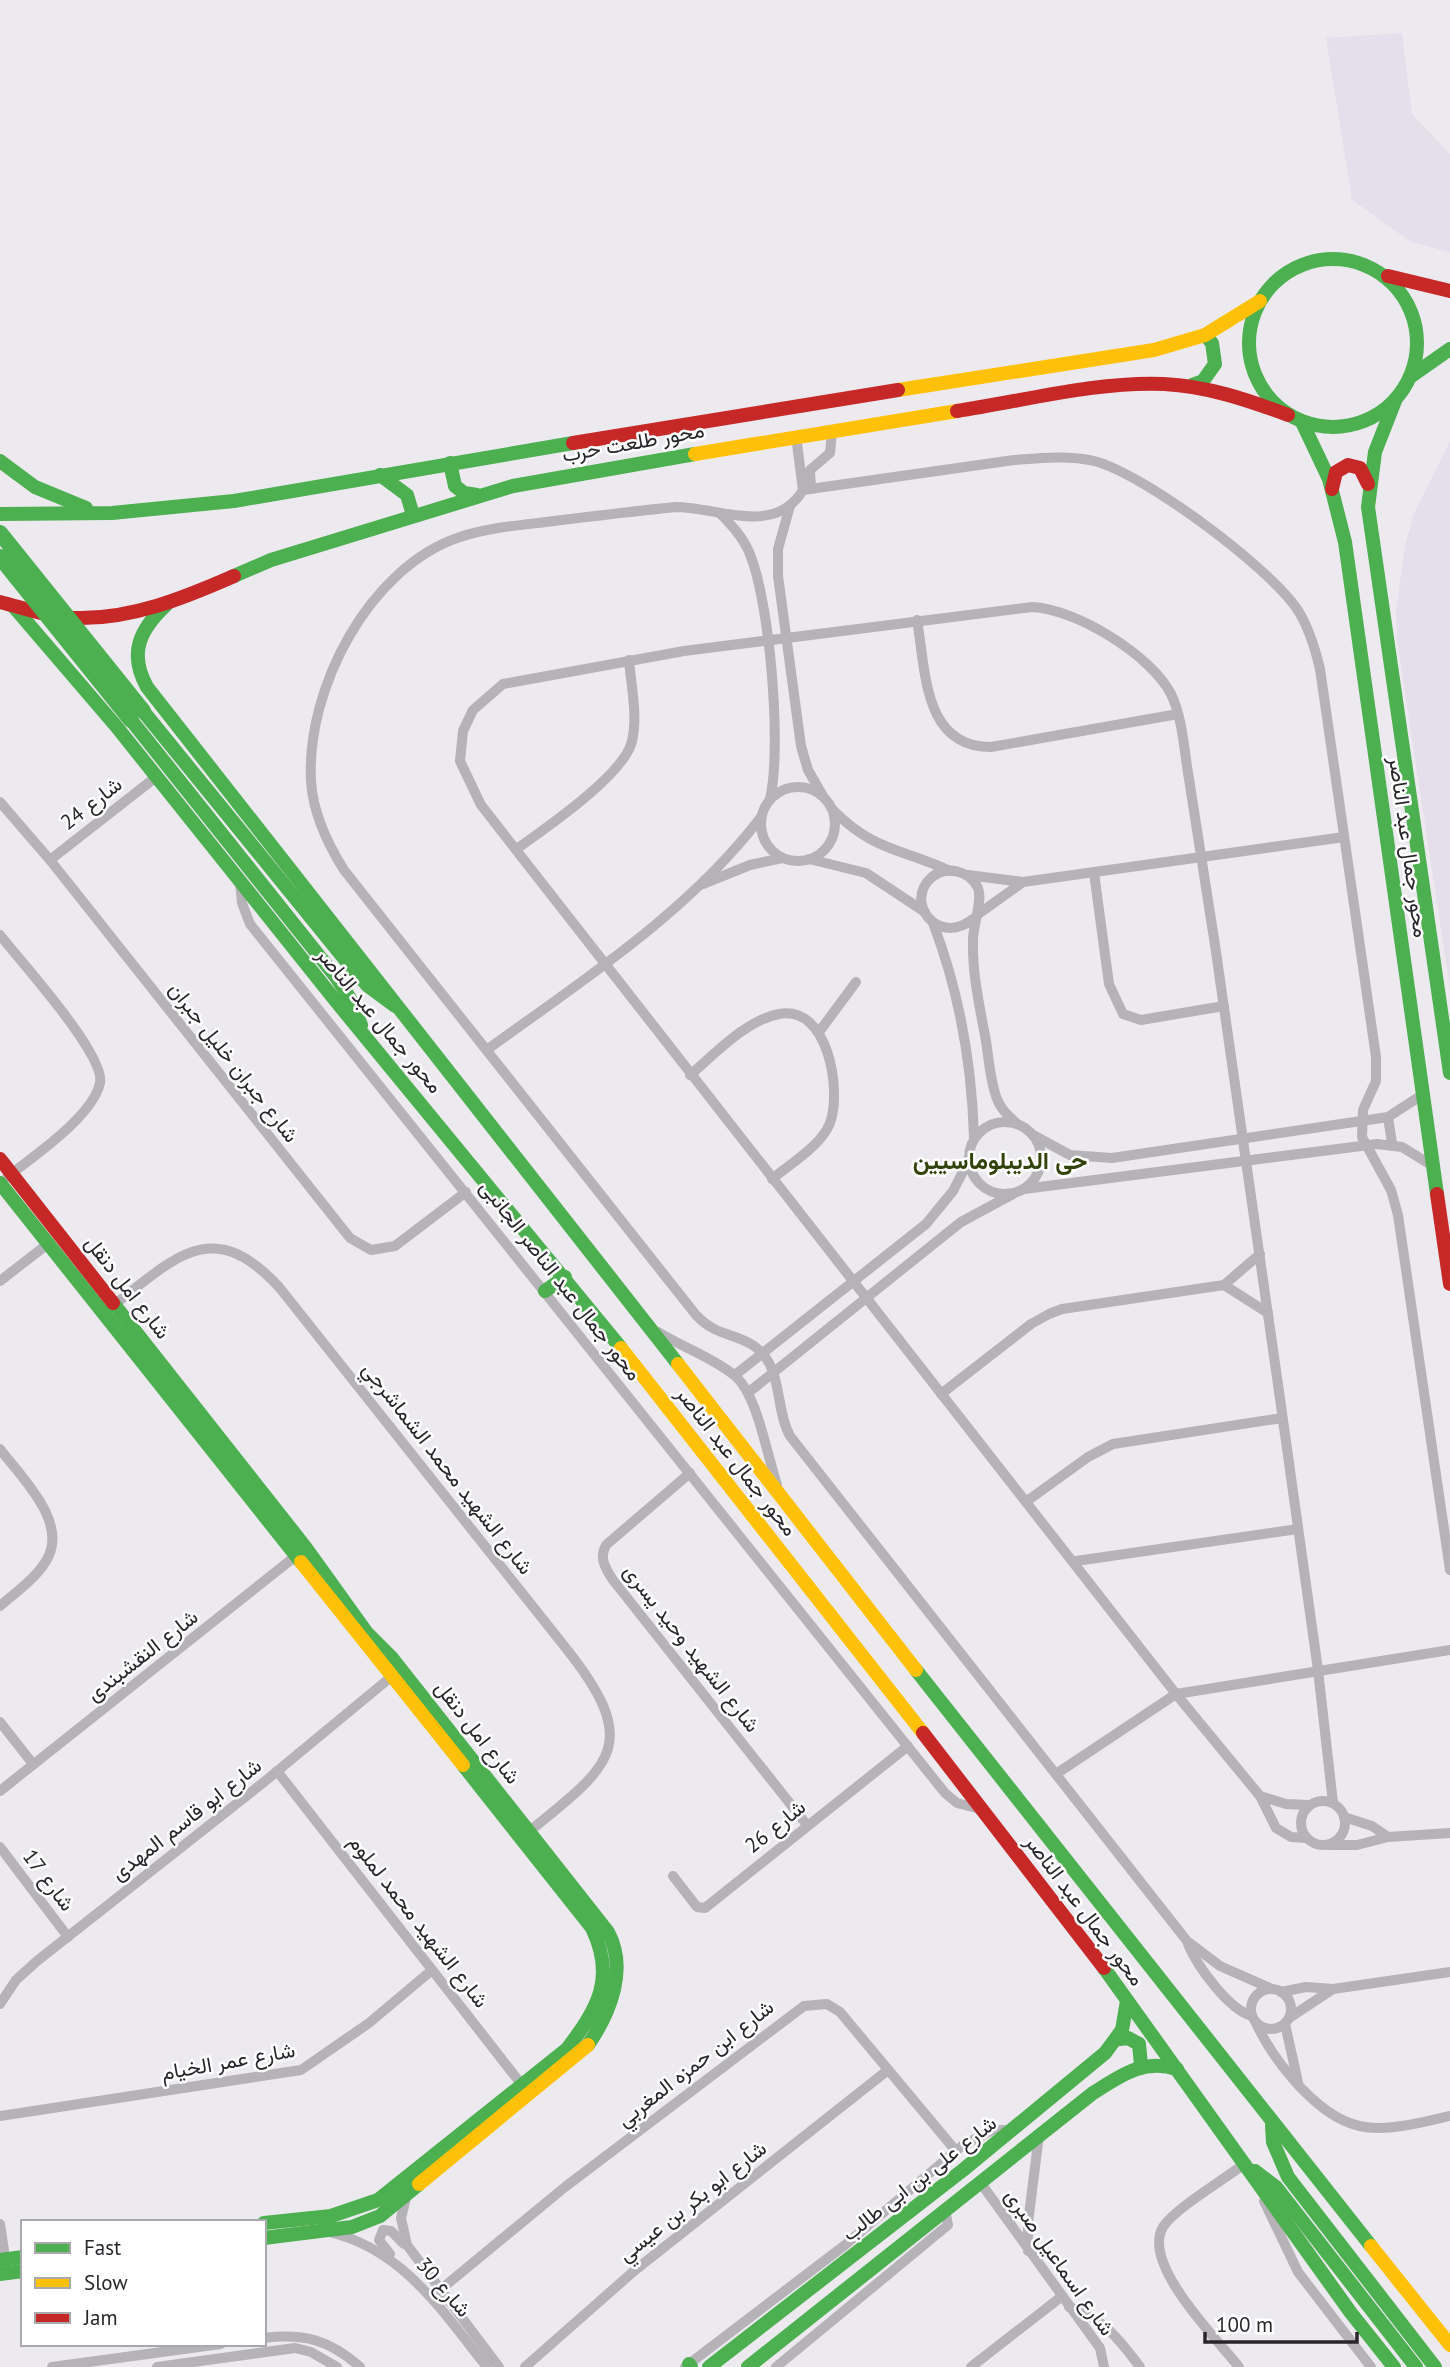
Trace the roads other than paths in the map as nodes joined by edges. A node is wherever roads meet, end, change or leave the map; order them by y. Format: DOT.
graph roads {
  1 [pos="1381,274"];
  2 [pos="1450,291"];
  3 [pos="1260,301"];
  4 [pos="1205,335"];
  5 [pos="1450,349"];
  6 [pos="1410,377"];
  7 [pos="1192,385"];
  8 [pos="1395,401"];
  9 [pos="1295,419"];
  10 [pos="832,431"];
  11 [pos="796,436"];
  12 [pos="0,461"];
  13 [pos="450,463"];
  14 [pos="380,475"];
  15 [pos="1368,485"];
  16 [pos="807,489"];
  17 [pos="1332,489"];
  18 [pos="480,495"];
  19 [pos="790,506"];
  20 [pos="112,513"];
  21 [pos="720,513"];
  22 [pos="0,514"];
  23 [pos="413,515"];
  24 [pos="0,533"];
  25 [pos="0,556"];
  26 [pos="7,604"];
  27 [pos="167,604"];
  28 [pos="917,620"];
  29 [pos="787,636"];
  30 [pos="767,640"];
  31 [pos="629,660"];
  32 [pos="137,666"];
  33 [pos="89,693"];
  34 [pos="1178,714"];
  35 [pos="137,715"];
  36 [pos="156,777"];
  37 [pos="823,796"];
  38 [pos="770,799"];
  39 [pos="0,802"];
  40 [pos="832,808"];
  41 [pos="761,817"];
  42 [pos="1344,837"];
  43 [pos="518,848"];
  44 [pos="782,858"];
  45 [pos="1202,858"];
  46 [pos="809,859"];
  47 [pos="50,860"];
  48 [pos="950,871"];
  49 [pos="1094,873"];
  50 [pos="965,874"];
  51 [pos="1023,881"];
  52 [pos="240,883"];
  53 [pos="700,885"];
  54 [pos="925,912"];
  55 [pos="975,917"];
  56 [pos="933,923"];
  57 [pos="0,934"];
  58 [pos="604,965"];
  59 [pos="856,982"];
  60 [pos="1224,1006"];
  61 [pos="407,1012"];
  62 [pos="819,1032"];
  63 [pos="363,1033"];
  64 [pos="488,1049"];
  65 [pos="1450,1073"];
  66 [pos="690,1075"];
  67 [pos="1422,1094"];
  68 [pos="1388,1116"];
  69 [pos="1361,1121"];
  70 [pos="1017,1124"];
  71 [pos="1033,1135"];
  72 [pos="1243,1136"];
  73 [pos="974,1138"];
  74 [pos="1392,1143"];
  75 [pos="1363,1145"];
  76 [pos="1246,1158"];
  77 [pos="0,1159"];
  78 [pos="968,1162"];
  79 [pos="1433,1166"];
  80 [pos="4,1179"];
  81 [pos="772,1179"];
  82 [pos="1024,1189"];
  83 [pos="466,1192"];
  84 [pos="1013,1194"];
  85 [pos="49,1243"];
  86 [pos="1447,1244"];
  87 [pos="1260,1254"];
  88 [pos="565,1277"];
  89 [pos="0,1281"];
  90 [pos="853,1283"];
  91 [pos="1450,1284"];
  92 [pos="1224,1285"];
  93 [pos="545,1291"];
  94 [pos="865,1297"];
  95 [pos="110,1308"];
  96 [pos="1268,1313"];
  97 [pos="654,1330"];
  98 [pos="762,1354"];
  99 [pos="773,1370"];
  100 [pos="735,1375"];
  101 [pos="749,1392"];
  102 [pos="941,1394"];
  103 [pos="1282,1418"];
  104 [pos="0,1448"];
  105 [pos="690,1473"];
  106 [pos="780,1494"];
  107 [pos="1027,1501"];
  108 [pos="1298,1529"];
  109 [pos="301,1552"];
  110 [pos="1076,1561"];
  111 [pos="1450,1570"];
  112 [pos="0,1606"];
  113 [pos="1450,1650"];
  114 [pos="1318,1670"];
  115 [pos="396,1673"];
  116 [pos="1176,1694"];
  117 [pos="0,1722"];
  118 [pos="908,1746"];
  119 [pos="33,1765"];
  120 [pos="277,1771"];
  121 [pos="1056,1774"];
  122 [pos="0,1791"];
  123 [pos="1261,1796"];
  124 [pos="1333,1803"];
  125 [pos="1309,1805"];
  126 [pos="984,1810"];
  127 [pos="1345,1817"];
  128 [pos="807,1825"];
  129 [pos="1450,1833"];
  130 [pos="525,1834"];
  131 [pos="1306,1838"];
  132 [pos="1388,1838"];
  133 [pos="1329,1845"];
  134 [pos="0,1847"];
  135 [pos="673,1876"];
  136 [pos="68,1937"];
  137 [pos="1187,1941"];
  138 [pos="432,1970"];
  139 [pos="1450,1972"];
  140 [pos="1333,1989"];
  141 [pos="1276,1991"];
  142 [pos="1127,2001"];
  143 [pos="0,2004"];
  144 [pos="1254,2019"];
  145 [pos="1287,2021"];
  146 [pos="1120,2039"];
  147 [pos="1141,2065"];
  148 [pos="1177,2069"];
  149 [pos="888,2070"];
  150 [pos="1298,2085"];
  151 [pos="526,2089"];
  152 [pos="0,2116"];
  153 [pos="1450,2116"];
  154 [pos="1272,2124"];
  155 [pos="1012,2130"];
  156 [pos="1039,2135"];
  157 [pos="956,2151"];
  158 [pos="1248,2170"];
  159 [pos="980,2182"];
  160 [pos="406,2197"];
  161 [pos="908,2203"];
  162 [pos="945,2210"];
  163 [pos="266,2223"];
  164 [pos="0,2224"];
  165 [pos="323,2231"];
  166 [pos="266,2238"];
  167 [pos="407,2245"];
  168 [pos="850,2250"];
  169 [pos="1028,2251"];
  170 [pos="393,2260"];
  171 [pos="7,2268"];
  172 [pos="440,2290"];
  173 [pos="1061,2297"];
  174 [pos="1069,2307"];
  175 [pos="266,2338"];
  176 [pos="1450,2345"];
  177 [pos="203,2346"];
  178 [pos="205,2360"];
  179 [pos="688,2366"];
  180 [pos="52,2367"];
  181 [pos="157,2367"];
  182 [pos="337,2367"];
  183 [pos="360,2367"];
  184 [pos="487,2367"];
  185 [pos="499,2367"];
  186 [pos="524,2367"];
  187 [pos="709,2367"];
  188 [pos="748,2367"];
  189 [pos="776,2367"];
  190 [pos="971,2367"];
  191 [pos="1104,2367"];
  192 [pos="1140,2367"];
  193 [pos="1239,2367"];
  194 [pos="1371,2367"];
  195 [pos="1394,2367"];
  196 [pos="1416,2367"];
  197 [pos="1434,2367"];
  1 -- 2 [label="main road"];
  1 -- 3 [label="main road"];
  1 -- 6 [label="main road"];
  3 -- 4 [label="main road, محور طلعت حرب"];
  3 -- 9 [label="main road"];
  4 -- 7 [label="main road"];
  4 -- 13 [label="main road, محور طلعت حرب"];
  5 -- 6 [label="main road"];
  6 -- 8 [label="main road"];
  7 -- 9 [label="main road, محور طلعت حرب"];
  7 -- 10 [label="main road, محور طلعت حرب"];
  8 -- 9 [label="main road"];
  8 -- 15 [label="main road, محور جمال عبد الناصر"];
  9 -- 17 [label="main road, محور جمال عبد الناصر"];
  10 -- 11 [label="main road, محور طلعت حرب"];
  10 -- 16 [label="street"];
  11 -- 16 [label="street"];
  11 -- 18 [label="main road, محور طلعت حرب"];
  12 -- 20 [label="main road"];
  13 -- 14 [label="main road, محور طلعت حرب"];
  13 -- 18 [label="main road"];
  14 -- 20 [label="main road, محور طلعت حرب"];
  14 -- 23 [label="main road"];
  15 -- 17 [label="main road"];
  15 -- 65 [label="main road, محور جمال عبد الناصر"];
  16 -- 19 [label="street"];
  16 -- 42 [label="street"];
  17 -- 67 [label="main road, محور جمال عبد الناصر"];
  18 -- 23 [label="main road, محور طلعت حرب"];
  19 -- 21 [label="street"];
  19 -- 29 [label="street"];
  20 -- 22 [label="main road, محور طلعت حرب"];
  21 -- 30 [label="street"];
  21 -- 64 [label="street"];
  23 -- 27 [label="main road, محور طلعت حرب"];
  24 -- 35 [label="main road, bridge"];
  25 -- 35 [label="main road, bridge"];
  26 -- 27 [label="main road, محور طلعت حرب"];
  26 -- 33 [label="main road, محور جمال عبد الناصر"];
  27 -- 32 [label="main road"];
  28 -- 29 [label="street"];
  28 -- 34 [label="street"];
  28 -- 34 [label="street"];
  29 -- 30 [label="street"];
  29 -- 37 [label="street"];
  30 -- 31 [label="street"];
  30 -- 38 [label="street"];
  31 -- 43 [label="street"];
  31 -- 43 [label="street"];
  32 -- 33 [label="main road"];
  32 -- 61 [label="main road, محور جمال عبد الناصر"];
  33 -- 36 [label="main road, محور جمال عبد الناصر"];
  34 -- 45 [label="street"];
  35 -- 61 [label="main road"];
  35 -- 63 [label="main road"];
  36 -- 47 [label="street, شارع 24"];
  36 -- 52 [label="main road, محور جمال عبد الناصر"];
  37 -- 38 [label="street"];
  37 -- 40 [label="street"];
  38 -- 41 [label="street"];
  39 -- 47 [label="street, شارع جبران خليل جبران"];
  40 -- 46 [label="street"];
  40 -- 48 [label="street"];
  41 -- 44 [label="street"];
  41 -- 53 [label="street"];
  42 -- 45 [label="street"];
  42 -- 69 [label="street"];
  43 -- 58 [label="street"];
  44 -- 46 [label="street"];
  44 -- 53 [label="street"];
  45 -- 49 [label="street"];
  45 -- 60 [label="street"];
  46 -- 54 [label="street"];
  47 -- 83 [label="street, شارع جبران خليل جبران"];
  48 -- 50 [label="street"];
  48 -- 54 [label="street"];
  49 -- 51 [label="street"];
  49 -- 60 [label="street"];
  50 -- 51 [label="street"];
  50 -- 55 [label="street"];
  51 -- 55 [label="street"];
  52 -- 63 [label="main road, محور جمال عبد الناصر"];
  52 -- 83 [label="street, محور جمال عبد الناصر الجانبى"];
  53 -- 58 [label="street"];
  54 -- 56 [label="street"];
  55 -- 56 [label="street"];
  55 -- 70 [label="street"];
  56 -- 73 [label="street"];
  57 -- 80 [label="street"];
  58 -- 64 [label="street"];
  58 -- 66 [label="street"];
  59 -- 62 [label="street"];
  60 -- 72 [label="street"];
  61 -- 97 [label="main road, محور جمال عبد الناصر"];
  62 -- 66 [label="street"];
  62 -- 81 [label="street"];
  63 -- 88 [label="main road, محور جمال عبد الناصر"];
  64 -- 98 [label="street"];
  66 -- 81 [label="street"];
  67 -- 68 [label="street"];
  67 -- 79 [label="main road, محور جمال عبد الناصر"];
  68 -- 69 [label="street"];
  68 -- 74 [label="street"];
  69 -- 72 [label="street"];
  69 -- 75 [label="street"];
  70 -- 71 [label="street"];
  70 -- 73 [label="street"];
  71 -- 72 [label="street"];
  71 -- 82 [label="street"];
  72 -- 76 [label="street"];
  73 -- 78 [label="street"];
  74 -- 75 [label="street"];
  74 -- 79 [label="street"];
  75 -- 76 [label="street"];
  75 -- 111 [label="street"];
  76 -- 82 [label="street"];
  76 -- 87 [label="street"];
  77 -- 80 [label="main road, شارع امل دنقل"];
  78 -- 84 [label="street"];
  78 -- 90 [label="street"];
  79 -- 86 [label="main road, محور جمال عبد الناصر"];
  80 -- 85 [label="main road, شارع امل دنقل"];
  80 -- 95 [label="main road, شارع امل دنقل"];
  81 -- 90 [label="street"];
  82 -- 84 [label="street"];
  83 -- 93 [label="street, محور جمال عبد الناصر الجانبى"];
  84 -- 94 [label="street"];
  85 -- 89 [label="street"];
  85 -- 95 [label="main road, شارع امل دنقل"];
  86 -- 91 [label="main road, محور جمال عبد الناصر"];
  87 -- 92 [label="street"];
  87 -- 96 [label="street"];
  88 -- 93 [label="main road"];
  88 -- 126 [label="main road, محور جمال عبد الناصر"];
  90 -- 94 [label="street"];
  90 -- 98 [label="street"];
  92 -- 96 [label="street"];
  92 -- 102 [label="street"];
  93 -- 105 [label="street, محور جمال عبد الناصر الجانبى"];
  94 -- 99 [label="street"];
  94 -- 102 [label="street"];
  95 -- 109 [label="main road, شارع امل دنقل"];
  95 -- 130 [label="street, شارع الشهيد محمد الشماشرجي"];
  96 -- 103 [label="street"];
  97 -- 100 [label="street"];
  97 -- 106 [label="main road, محور جمال عبد الناصر"];
  98 -- 99 [label="street"];
  98 -- 100 [label="street"];
  99 -- 101 [label="street"];
  99 -- 121 [label="street"];
  100 -- 101 [label="street"];
  101 -- 106 [label="street"];
  102 -- 107 [label="street"];
  103 -- 107 [label="street"];
  103 -- 108 [label="street"];
  104 -- 112 [label="street"];
  105 -- 118 [label="street, محور جمال عبد الناصر الجانبى"];
  105 -- 128 [label="street, شارع الشهيد وحيد يسرى"];
  106 -- 154 [label="main road, محور جمال عبد الناصر"];
  107 -- 110 [label="street"];
  108 -- 110 [label="street"];
  108 -- 114 [label="street"];
  109 -- 115 [label="main road, شارع امل دنقل"];
  109 -- 119 [label="street, شارع النقشبندى"];
  110 -- 116 [label="street"];
  113 -- 114 [label="street"];
  114 -- 116 [label="street"];
  114 -- 124 [label="street"];
  115 -- 120 [label="street, شارع ابو قاسم المهدى"];
  115 -- 130 [label="main road, شارع امل دنقل"];
  116 -- 121 [label="street"];
  116 -- 123 [label="street"];
  117 -- 119 [label="street"];
  118 -- 126 [label="street, محور جمال عبد الناصر الجانبى"];
  118 -- 128 [label="street, شارع 26"];
  119 -- 122 [label="street, شارع النقشبندى"];
  120 -- 136 [label="street, شارع ابو قاسم المهدى"];
  120 -- 138 [label="street, شارع الشهيد محمد لملوم"];
  121 -- 137 [label="street"];
  123 -- 125 [label="street"];
  123 -- 131 [label="street"];
  124 -- 125 [label="street"];
  124 -- 127 [label="street"];
  125 -- 131 [label="street"];
  126 -- 142 [label="main road, محور جمال عبد الناصر"];
  127 -- 132 [label="street"];
  127 -- 133 [label="street"];
  128 -- 135 [label="street, شارع 26"];
  129 -- 132 [label="street"];
  130 -- 151 [label="main road, شارع امل دنقل"];
  131 -- 133 [label="street"];
  132 -- 133 [label="street"];
  134 -- 136 [label="street, شارع 17"];
  136 -- 143 [label="street, شارع ابو قاسم المهدى"];
  137 -- 141 [label="street"];
  137 -- 144 [label="street"];
  138 -- 151 [label="street, شارع الشهيد محمد لملوم"];
  138 -- 152 [label="street, شارع عمر الخيام"];
  139 -- 140 [label="street"];
  140 -- 141 [label="street"];
  140 -- 145 [label="street"];
  141 -- 144 [label="street"];
  141 -- 145 [label="street"];
  142 -- 146 [label="main road"];
  142 -- 148 [label="main road, محور جمال عبد الناصر"];
  144 -- 145 [label="street"];
  144 -- 150 [label="street"];
  145 -- 150 [label="street"];
  146 -- 147 [label="main road"];
  146 -- 155 [label="main road, شارع على بن ابى طالب"];
  147 -- 148 [label="main road"];
  147 -- 156 [label="main road, شارع على بن ابى طالب"];
  148 -- 158 [label="main road, محور جمال عبد الناصر"];
  149 -- 157 [label="street, شارع ابن حمزه المغربي"];
  149 -- 172 [label="street, شارع ابن حمزه المغربي"];
  149 -- 186 [label="street, شارع ابو بكر بن عيسي"];
  150 -- 153 [label="street"];
  151 -- 160 [label="main road, شارع امل دنقل"];
  151 -- 163 [label="main road, شارع امل دنقل"];
  154 -- 176 [label="main road, محور جمال عبد الناصر"];
  154 -- 197 [label="main road"];
  155 -- 157 [label="street"];
  155 -- 161 [label="main road, شارع على بن ابى طالب"];
  156 -- 159 [label="main road, شارع على بن ابى طالب"];
  156 -- 169 [label="street"];
  157 -- 161 [label="street"];
  158 -- 193 [label="street"];
  158 -- 194 [label="street"];
  158 -- 195 [label="main road, محور جمال عبد الناصر"];
  158 -- 196 [label="main road"];
  159 -- 162 [label="main road, شارع على بن ابى طالب"];
  159 -- 169 [label="street, شارع اسماعيل صبرى"];
  160 -- 165 [label="main road, شارع امل دنقل"];
  160 -- 167 [label="street, شارع 30"];
  161 -- 168 [label="main road, شارع على بن ابى طالب"];
  162 -- 188 [label="main road, شارع على بن ابى طالب"];
  162 -- 189 [label="street"];
  164 -- 171 [label="street"];
  165 -- 166 [label="main road, شارع امل دنقل"];
  165 -- 170 [label="street, شارع 30"];
  167 -- 170 [label="street"];
  167 -- 172 [label="street, شارع 30"];
  168 -- 179 [label="street"];
  168 -- 187 [label="main road, شارع على بن ابى طالب"];
  169 -- 173 [label="street, شارع اسماعيل صبرى"];
  170 -- 184 [label="street, شارع 30"];
  172 -- 185 [label="street, شارع 30"];
  173 -- 174 [label="street, شارع اسماعيل صبرى"];
  173 -- 190 [label="street"];
  174 -- 191 [label="street, شارع اسماعيل صبرى"];
  174 -- 192 [label="street"];
  175 -- 183 [label="street"];
  177 -- 178 [label="street"];
  177 -- 180 [label="street"];
  178 -- 181 [label="street"];
  178 -- 182 [label="street"];
}
